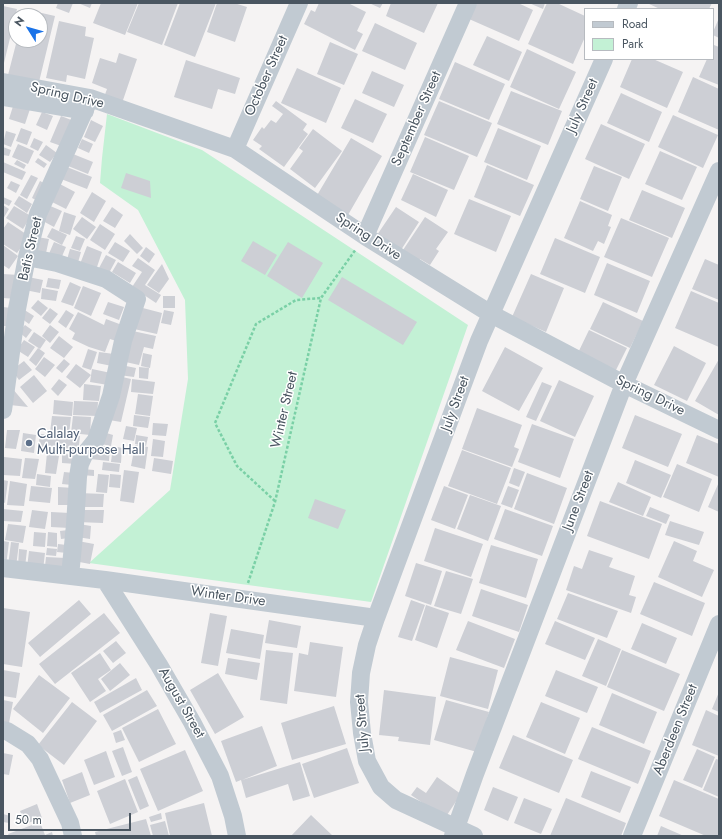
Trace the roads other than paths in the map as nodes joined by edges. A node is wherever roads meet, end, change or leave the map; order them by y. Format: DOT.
graph roads {
  1 [pos="299,3"];
  2 [pos="468,3"];
  3 [pos="604,60"];
  4 [pos="3,82"];
  5 [pos="3,97"];
  6 [pos="88,105"];
  7 [pos="235,149"];
  8 [pos="719,171"];
  9 [pos="365,236"];
  10 [pos="27,257"];
  11 [pos="10,306"];
  12 [pos="491,314"];
  13 [pos="624,384"];
  14 [pos="3,410"];
  15 [pos="719,430"];
  16 [pos="3,568"];
  17 [pos="75,577"];
  18 [pos="105,580"];
  19 [pos="376,618"];
  20 [pos="719,624"];
  21 [pos="3,730"];
  22 [pos="455,832"];
  23 [pos="73,836"];
  24 [pos="237,836"];
  25 [pos="474,836"];
  26 [pos="632,836"];
  1 -- 7 [label="street, October Street"];
  2 -- 9 [label="street, September Street"];
  3 -- 12 [label="street, July Street"];
  4 -- 6 [label="street, Spring Drive"];
  5 -- 6 [label="street"];
  6 -- 7 [label="street, Spring Drive"];
  6 -- 10 [label="street, Batis Street"];
  7 -- 9 [label="street, Spring Drive"];
  8 -- 13 [label="street, June Street"];
  9 -- 12 [label="street, Spring Drive"];
  10 -- 11 [label="street, Batis Street"];
  10 -- 17 [label="street"];
  11 -- 14 [label="street, Batis Street"];
  12 -- 13 [label="street, Spring Drive"];
  12 -- 19 [label="street, July Street"];
  13 -- 15 [label="street, Spring Drive"];
  13 -- 22 [label="street, June Street"];
  16 -- 17 [label="street, Winter Drive"];
  17 -- 18 [label="street, Winter Drive"];
  18 -- 19 [label="street, Winter Drive"];
  18 -- 24 [label="street, August Street"];
  19 -- 22 [label="street, July Street"];
  20 -- 26 [label="street, Aberdeen Street"];
  21 -- 23 [label="street"];
  22 -- 25 [label="street, July Street"];
}
